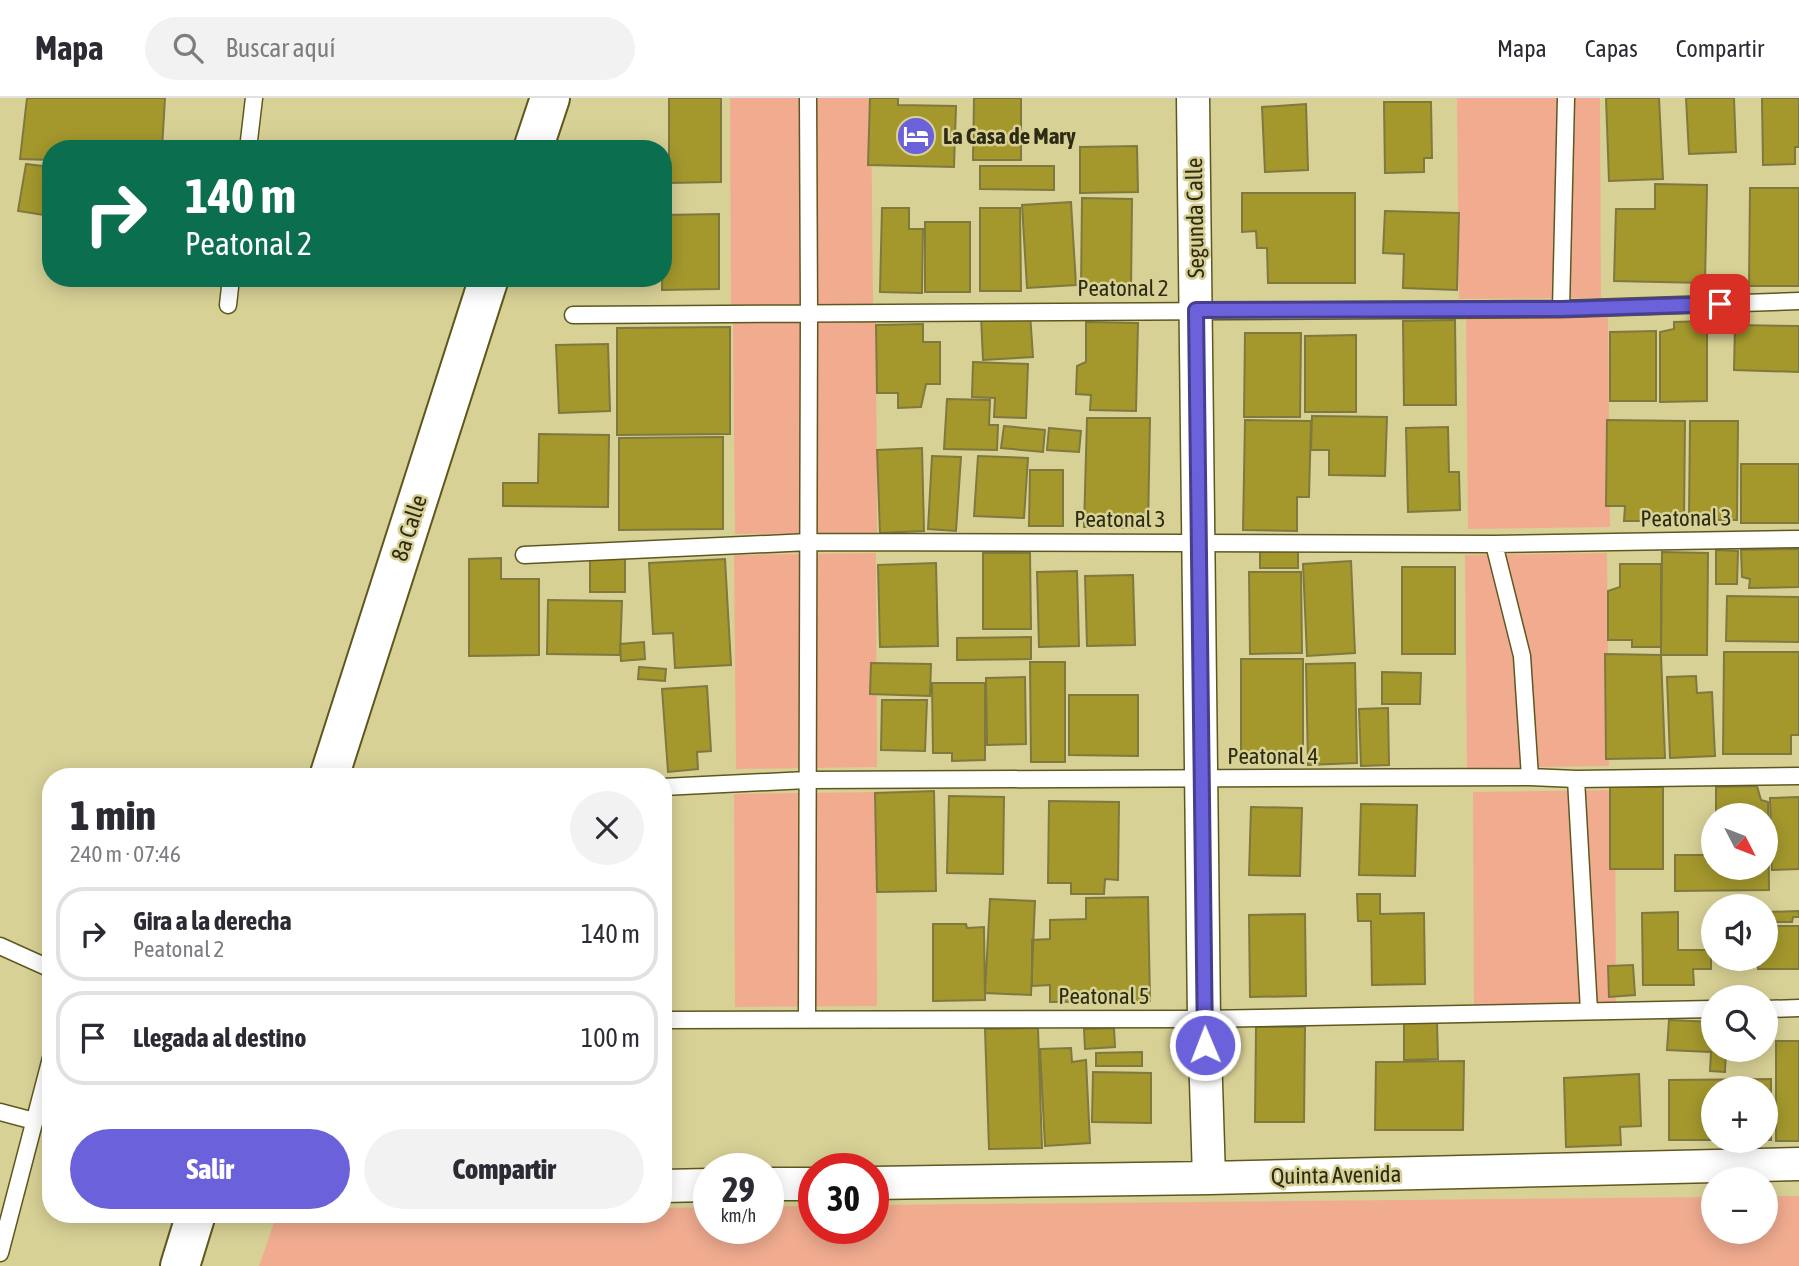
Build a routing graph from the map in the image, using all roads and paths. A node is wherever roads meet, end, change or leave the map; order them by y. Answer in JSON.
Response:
{"nodes":[{"id":1,"x":254,"y":98,"type":"edge"},
{"id":2,"x":550,"y":98,"type":"edge"},
{"id":3,"x":808,"y":98,"type":"edge"},
{"id":4,"x":1193,"y":98,"type":"edge"},
{"id":5,"x":1566,"y":98,"type":"edge"},
{"id":6,"x":249,"y":140,"type":"edge"},
{"id":7,"x":536,"y":140,"type":"edge"},
{"id":8,"x":230,"y":287,"type":"edge"},
{"id":9,"x":486,"y":287,"type":"edge"},
{"id":10,"x":1799,"y":301,"type":"edge"},
{"id":11,"x":228,"y":305,"type":"dead end"},
{"id":12,"x":1561,"y":309,"type":"junction"},
{"id":13,"x":1196,"y":310,"type":"junction"},
{"id":14,"x":809,"y":313,"type":"junction"},
{"id":15,"x":573,"y":315,"type":"dead end"},
{"id":16,"x":1799,"y":539,"type":"edge"},
{"id":17,"x":807,"y":542,"type":"junction"},
{"id":18,"x":1200,"y":542,"type":"junction"},
{"id":19,"x":1494,"y":544,"type":"junction"},
{"id":20,"x":524,"y":555,"type":"dead end"},
{"id":21,"x":332,"y":768,"type":"edge"},
{"id":22,"x":1799,"y":776,"type":"edge"},
{"id":23,"x":1530,"y":777,"type":"junction"},
{"id":24,"x":1203,"y":779,"type":"junction"},
{"id":25,"x":1576,"y":779,"type":"junction"},
{"id":26,"x":807,"y":780,"type":"junction"},
{"id":27,"x":672,"y":788,"type":"edge"},
{"id":28,"x":0,"y":946,"type":"edge"},
{"id":29,"x":42,"y":965,"type":"edge"},
{"id":30,"x":1799,"y":1008,"type":"edge"},
{"id":31,"x":1701,"y":1009,"type":"edge"},
{"id":32,"x":1778,"y":1009,"type":"edge"},
{"id":33,"x":1589,"y":1012,"type":"junction"},
{"id":34,"x":807,"y":1019,"type":"junction"},
{"id":35,"x":1204,"y":1019,"type":"junction"},
{"id":36,"x":672,"y":1020,"type":"edge"},
{"id":37,"x":42,"y":1091,"type":"edge"},
{"id":38,"x":0,"y":1112,"type":"edge"},
{"id":39,"x":34,"y":1121,"type":"junction"},
{"id":40,"x":1799,"y":1164,"type":"edge"},
{"id":41,"x":1209,"y":1178,"type":"junction"},
{"id":42,"x":889,"y":1183,"type":"edge"},
{"id":43,"x":693,"y":1185,"type":"edge"},
{"id":44,"x":672,"y":1186,"type":"edge"},
{"id":45,"x":193,"y":1223,"type":"edge"},
{"id":46,"x":0,"y":1253,"type":"edge"},
{"id":47,"x":180,"y":1266,"type":"edge"}],
"edges":[{"from":1,"to":6,"type":"lane"},
{"from":2,"to":7,"type":"street"},
{"from":3,"to":14,"type":"lane"},
{"from":4,"to":13,"type":"street","name":"Segunda Calle"},
{"from":5,"to":12,"type":"lane"},
{"from":8,"to":11,"type":"lane"},
{"from":9,"to":21,"type":"street","name":"8a Calle"},
{"from":10,"to":12,"type":"lane","name":"Peatonal 2"},
{"from":12,"to":13,"type":"lane","name":"Peatonal 2"},
{"from":13,"to":14,"type":"lane","name":"Peatonal 2"},
{"from":13,"to":18,"type":"street","name":"Segunda Calle"},
{"from":14,"to":15,"type":"lane","name":"Peatonal 2"},
{"from":14,"to":17,"type":"lane"},
{"from":16,"to":19,"type":"lane","name":"Peatonal 3"},
{"from":17,"to":18,"type":"lane","name":"Peatonal 3"},
{"from":17,"to":20,"type":"lane","name":"Peatonal 3"},
{"from":17,"to":26,"type":"lane"},
{"from":18,"to":19,"type":"lane","name":"Peatonal 3"},
{"from":18,"to":24,"type":"street","name":"Segunda Calle"},
{"from":19,"to":23,"type":"lane"},
{"from":22,"to":25,"type":"lane","name":"Peatonal 4"},
{"from":23,"to":24,"type":"lane","name":"Peatonal 4"},
{"from":23,"to":25,"type":"lane","name":"Peatonal 4"},
{"from":24,"to":26,"type":"lane","name":"Peatonal 4"},
{"from":24,"to":35,"type":"street","name":"Segunda Calle"},
{"from":25,"to":33,"type":"lane"},
{"from":26,"to":27,"type":"lane","name":"Peatonal 4"},
{"from":26,"to":34,"type":"lane"},
{"from":28,"to":29,"type":"lane"},
{"from":30,"to":32,"type":"lane"},
{"from":31,"to":33,"type":"lane","name":"Peatonal 5"},
{"from":33,"to":35,"type":"lane","name":"Peatonal 5"},
{"from":34,"to":35,"type":"lane","name":"Peatonal 5"},
{"from":34,"to":36,"type":"lane","name":"Peatonal 5"},
{"from":35,"to":41,"type":"street","name":"Segunda Calle"},
{"from":37,"to":39,"type":"lane"},
{"from":38,"to":39,"type":"lane"},
{"from":39,"to":46,"type":"lane"},
{"from":40,"to":41,"type":"street","name":"Quinta Avenida"},
{"from":41,"to":42,"type":"street","name":"Quinta Avenida"},
{"from":43,"to":44,"type":"street"},
{"from":45,"to":47,"type":"street"}]}
